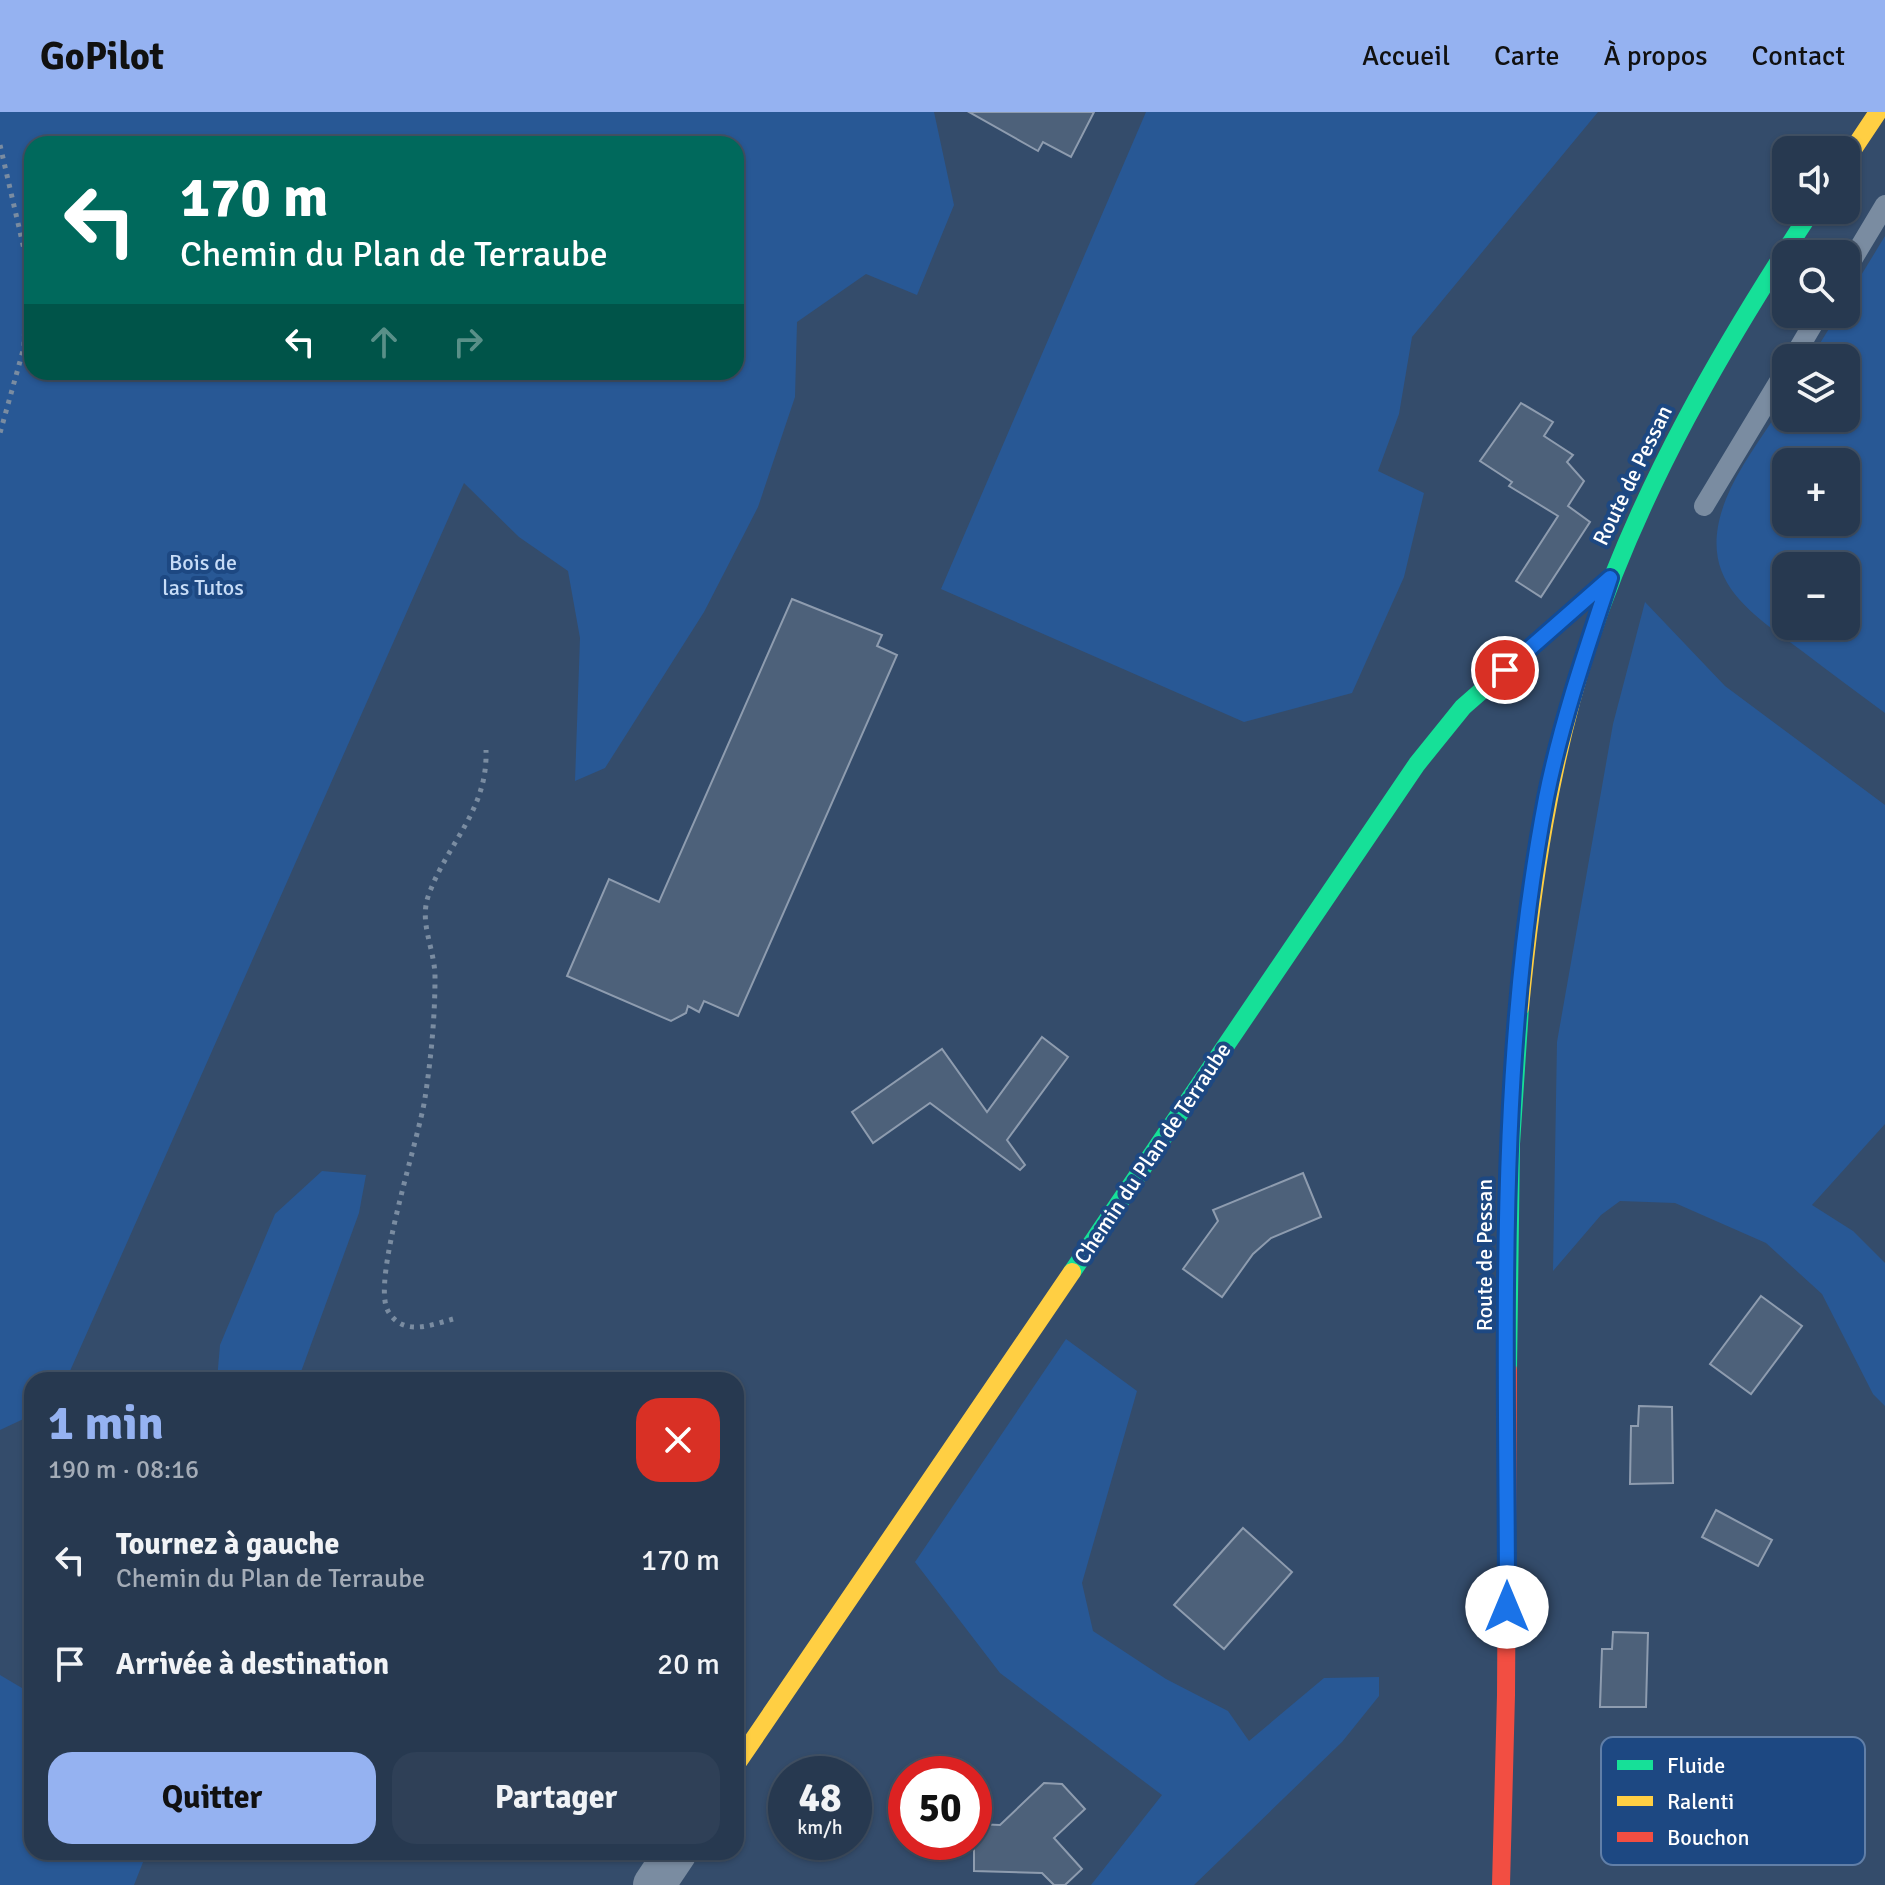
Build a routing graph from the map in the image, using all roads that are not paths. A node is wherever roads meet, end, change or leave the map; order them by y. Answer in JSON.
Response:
{"nodes":[{"id":1,"x":1878,"y":112,"type":"edge"},
{"id":2,"x":1860,"y":139,"type":"edge"},
{"id":3,"x":1885,"y":205,"type":"edge"},
{"id":4,"x":1803,"y":224,"type":"edge"},
{"id":5,"x":1860,"y":247,"type":"edge"},
{"id":6,"x":1772,"y":393,"type":"edge"},
{"id":7,"x":1704,"y":506,"type":"dead end"},
{"id":8,"x":1610,"y":578,"type":"junction"},
{"id":9,"x":744,"y":1753,"type":"edge"},
{"id":10,"x":671,"y":1860,"type":"edge"},
{"id":11,"x":654,"y":1885,"type":"edge"},
{"id":12,"x":1501,"y":1885,"type":"edge"}],
"edges":[{"from":1,"to":2,"type":"main road"},
{"from":3,"to":5,"type":"lane"},
{"from":4,"to":8,"type":"main road","name":"Route de Pessan"},
{"from":6,"to":7,"type":"lane"},
{"from":8,"to":9,"type":"main road","name":"Chemin du Plan de Terraube"},
{"from":8,"to":12,"type":"main road","name":"Route de Pessan"},
{"from":10,"to":11,"type":"street"}]}
